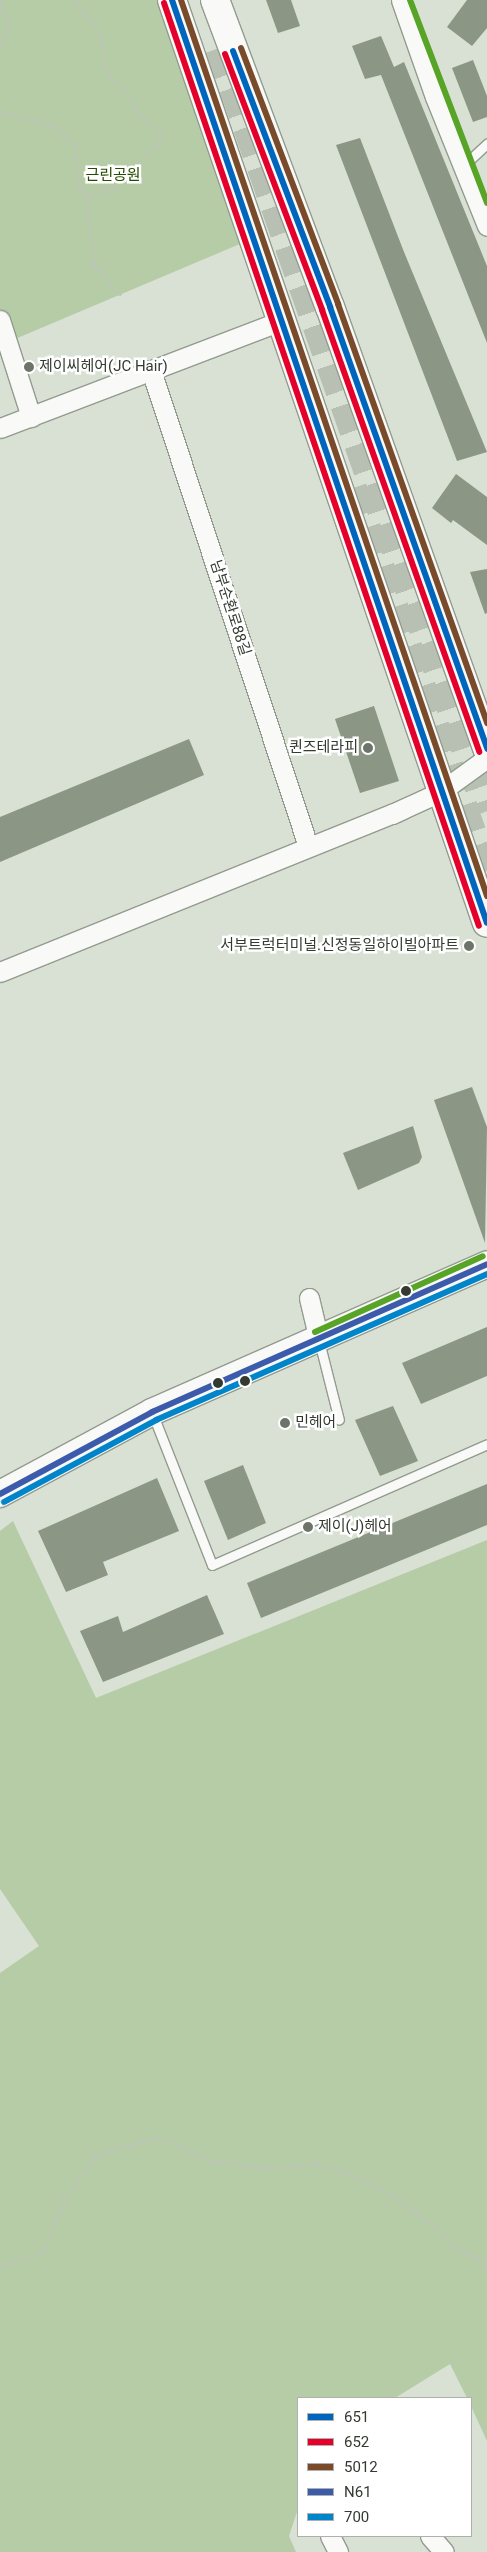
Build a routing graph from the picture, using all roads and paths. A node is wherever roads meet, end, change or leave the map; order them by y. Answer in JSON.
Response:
{"nodes":[{"id":1,"x":0,"y":0,"type":"edge"},
{"id":2,"x":76,"y":0,"type":"edge"},
{"id":3,"x":172,"y":0,"type":"edge"},
{"id":4,"x":214,"y":0,"type":"edge"},
{"id":5,"x":401,"y":0,"type":"edge"},
{"id":6,"x":0,"y":48,"type":"edge"},
{"id":7,"x":0,"y":111,"type":"edge"},
{"id":8,"x":487,"y":144,"type":"edge"},
{"id":9,"x":463,"y":166,"type":"junction"},
{"id":10,"x":87,"y":196,"type":"junction"},
{"id":11,"x":487,"y":226,"type":"edge"},
{"id":12,"x":121,"y":295,"type":"dead end"},
{"id":13,"x":0,"y":320,"type":"edge"},
{"id":14,"x":283,"y":320,"type":"junction"},
{"id":15,"x":152,"y":370,"type":"junction"},
{"id":16,"x":31,"y":417,"type":"junction"},
{"id":17,"x":0,"y":428,"type":"edge"},
{"id":18,"x":487,"y":748,"type":"edge"},
{"id":19,"x":487,"y":758,"type":"edge"},
{"id":20,"x":440,"y":792,"type":"junction"},
{"id":21,"x":308,"y":846,"type":"junction"},
{"id":22,"x":487,"y":923,"type":"edge"},
{"id":23,"x":0,"y":972,"type":"edge"},
{"id":24,"x":487,"y":1264,"type":"edge"},
{"id":25,"x":309,"y":1298,"type":"dead end"},
{"id":26,"x":319,"y":1340,"type":"junction"},
{"id":27,"x":152,"y":1412,"type":"junction"},
{"id":28,"x":339,"y":1420,"type":"dead end"},
{"id":29,"x":487,"y":1444,"type":"edge"},
{"id":30,"x":0,"y":1494,"type":"edge"},
{"id":31,"x":487,"y":2262,"type":"edge"},
{"id":32,"x":0,"y":2266,"type":"edge"},
{"id":33,"x":330,"y":2537,"type":"edge"},
{"id":34,"x":431,"y":2537,"type":"edge"},
{"id":35,"x":338,"y":2552,"type":"edge"},
{"id":36,"x":444,"y":2552,"type":"edge"}],
"edges":[{"from":1,"to":6,"type":"path"},
{"from":2,"to":10,"type":"path"},
{"from":3,"to":14,"type":"main road"},
{"from":4,"to":18,"type":"main road"},
{"from":5,"to":9,"type":"street"},
{"from":7,"to":10,"type":"path"},
{"from":8,"to":9,"type":"lane"},
{"from":9,"to":11,"type":"street"},
{"from":10,"to":12,"type":"path"},
{"from":13,"to":16,"type":"street"},
{"from":14,"to":15,"type":"street"},
{"from":14,"to":20,"type":"main road"},
{"from":15,"to":16,"type":"street"},
{"from":15,"to":21,"type":"street","name":"남부순환로88길"},
{"from":16,"to":17,"type":"street"},
{"from":19,"to":20,"type":"street"},
{"from":20,"to":21,"type":"street"},
{"from":20,"to":22,"type":"main road"},
{"from":21,"to":23,"type":"street"},
{"from":24,"to":26,"type":"main road"},
{"from":25,"to":26,"type":"street"},
{"from":26,"to":27,"type":"main road"},
{"from":26,"to":28,"type":"lane"},
{"from":27,"to":29,"type":"lane"},
{"from":27,"to":30,"type":"main road"},
{"from":31,"to":32,"type":"path"},
{"from":33,"to":35,"type":"street"},
{"from":34,"to":36,"type":"street"}]}
